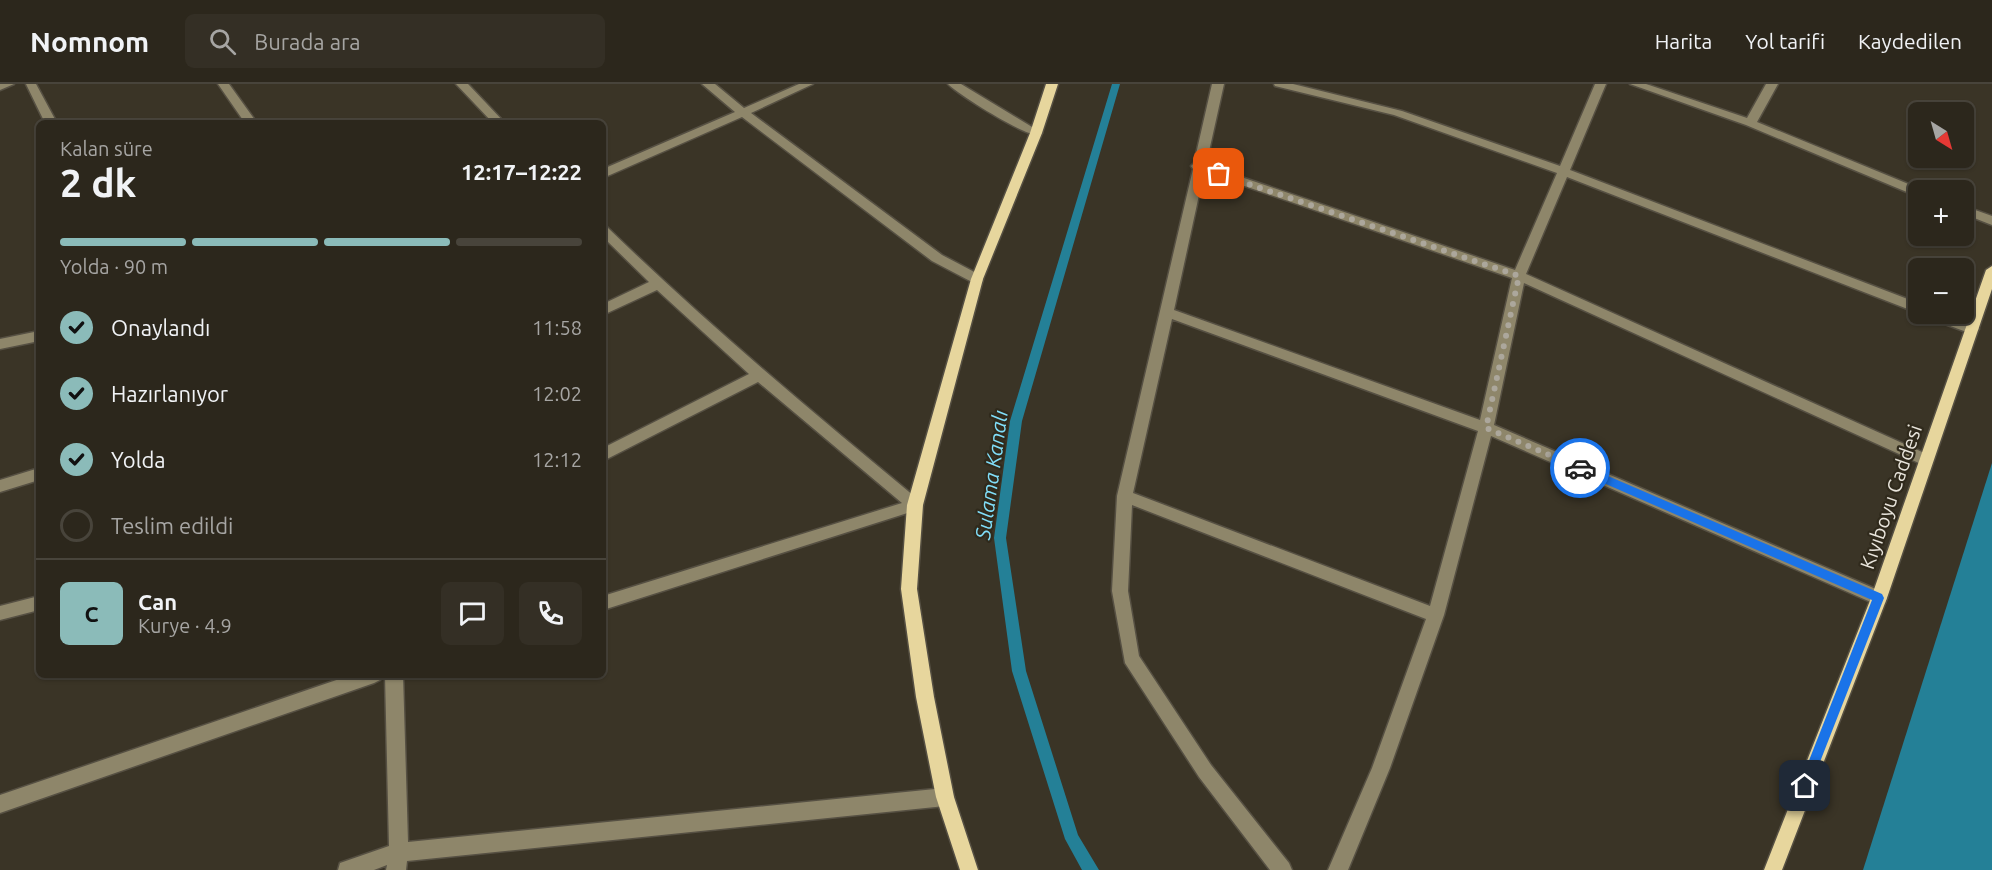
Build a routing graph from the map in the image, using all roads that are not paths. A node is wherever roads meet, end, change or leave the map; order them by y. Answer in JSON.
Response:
{"nodes":[{"id":1,"x":8,"y":84,"type":"edge"},
{"id":2,"x":32,"y":84,"type":"edge"},
{"id":3,"x":223,"y":84,"type":"edge"},
{"id":4,"x":462,"y":84,"type":"edge"},
{"id":5,"x":708,"y":84,"type":"edge"},
{"id":6,"x":808,"y":84,"type":"edge"},
{"id":7,"x":954,"y":84,"type":"edge"},
{"id":8,"x":1052,"y":84,"type":"edge"},
{"id":9,"x":1218,"y":84,"type":"edge"},
{"id":10,"x":1278,"y":84,"type":"edge"},
{"id":11,"x":1601,"y":84,"type":"edge"},
{"id":12,"x":1635,"y":84,"type":"edge"},
{"id":13,"x":1772,"y":84,"type":"edge"},
{"id":14,"x":0,"y":87,"type":"edge"},
{"id":15,"x":743,"y":113,"type":"junction"},
{"id":16,"x":50,"y":120,"type":"edge"},
{"id":17,"x":249,"y":120,"type":"edge"},
{"id":18,"x":496,"y":120,"type":"edge"},
{"id":19,"x":1749,"y":123,"type":"junction"},
{"id":20,"x":1036,"y":133,"type":"junction"},
{"id":21,"x":1197,"y":166,"type":"junction"},
{"id":22,"x":1563,"y":171,"type":"junction"},
{"id":23,"x":606,"y":173,"type":"edge"},
{"id":24,"x":1908,"y":188,"type":"edge"},
{"id":25,"x":1974,"y":214,"type":"edge"},
{"id":26,"x":1992,"y":221,"type":"edge"},
{"id":27,"x":606,"y":233,"type":"edge"},
{"id":28,"x":1992,"y":270,"type":"edge"},
{"id":29,"x":1519,"y":276,"type":"junction"},
{"id":30,"x":977,"y":279,"type":"junction"},
{"id":31,"x":657,"y":284,"type":"junction"},
{"id":32,"x":1908,"y":305,"type":"edge"},
{"id":33,"x":606,"y":309,"type":"edge"},
{"id":34,"x":1168,"y":313,"type":"junction"},
{"id":35,"x":1958,"y":324,"type":"edge"},
{"id":36,"x":1972,"y":329,"type":"junction"},
{"id":37,"x":36,"y":337,"type":"edge"},
{"id":38,"x":0,"y":344,"type":"edge"},
{"id":39,"x":758,"y":376,"type":"junction"},
{"id":40,"x":1486,"y":428,"type":"junction"},
{"id":41,"x":606,"y":453,"type":"edge"},
{"id":42,"x":1926,"y":460,"type":"junction"},
{"id":43,"x":36,"y":475,"type":"edge"},
{"id":44,"x":0,"y":486,"type":"edge"},
{"id":45,"x":1125,"y":496,"type":"junction"},
{"id":46,"x":915,"y":505,"type":"junction"},
{"id":47,"x":1879,"y":598,"type":"junction"},
{"id":48,"x":606,"y":602,"type":"edge"},
{"id":49,"x":36,"y":604,"type":"edge"},
{"id":50,"x":0,"y":613,"type":"edge"},
{"id":51,"x":1436,"y":615,"type":"junction"},
{"id":52,"x":365,"y":678,"type":"edge"},
{"id":53,"x":394,"y":678,"type":"edge"},
{"id":54,"x":945,"y":797,"type":"junction"},
{"id":55,"x":0,"y":804,"type":"edge"},
{"id":56,"x":398,"y":861,"type":"edge"},
{"id":57,"x":347,"y":870,"type":"edge"},
{"id":58,"x":969,"y":870,"type":"edge"},
{"id":59,"x":1282,"y":870,"type":"edge"},
{"id":60,"x":1338,"y":870,"type":"edge"},
{"id":61,"x":1773,"y":870,"type":"edge"}],
"edges":[{"from":1,"to":14,"type":"street"},
{"from":2,"to":16,"type":"street"},
{"from":3,"to":17,"type":"street"},
{"from":4,"to":18,"type":"street"},
{"from":5,"to":15,"type":"street"},
{"from":6,"to":15,"type":"street"},
{"from":7,"to":20,"type":"street"},
{"from":8,"to":20,"type":"main road"},
{"from":9,"to":21,"type":"street"},
{"from":10,"to":22,"type":"street"},
{"from":11,"to":22,"type":"street"},
{"from":12,"to":19,"type":"street"},
{"from":13,"to":19,"type":"street"},
{"from":15,"to":23,"type":"street"},
{"from":15,"to":30,"type":"street"},
{"from":19,"to":24,"type":"street"},
{"from":20,"to":30,"type":"main road"},
{"from":21,"to":29,"type":"street"},
{"from":21,"to":34,"type":"street"},
{"from":22,"to":29,"type":"street"},
{"from":22,"to":32,"type":"street"},
{"from":25,"to":26,"type":"street"},
{"from":27,"to":31,"type":"street"},
{"from":28,"to":36,"type":"main road","name":"Kıyıboyu Caddesi"},
{"from":29,"to":40,"type":"street"},
{"from":29,"to":42,"type":"street"},
{"from":30,"to":46,"type":"main road"},
{"from":31,"to":33,"type":"street"},
{"from":31,"to":39,"type":"street"},
{"from":34,"to":40,"type":"street"},
{"from":34,"to":45,"type":"street"},
{"from":35,"to":36,"type":"street"},
{"from":36,"to":42,"type":"main road","name":"Kıyıboyu Caddesi"},
{"from":37,"to":38,"type":"street"},
{"from":39,"to":41,"type":"street"},
{"from":39,"to":46,"type":"street"},
{"from":40,"to":47,"type":"street"},
{"from":40,"to":51,"type":"street"},
{"from":42,"to":47,"type":"main road","name":"Kıyıboyu Caddesi"},
{"from":43,"to":44,"type":"street"},
{"from":45,"to":51,"type":"street"},
{"from":45,"to":59,"type":"street"},
{"from":46,"to":48,"type":"street"},
{"from":46,"to":54,"type":"main road"},
{"from":47,"to":61,"type":"main road","name":"Kıyıboyu Caddesi"},
{"from":49,"to":50,"type":"street"},
{"from":51,"to":60,"type":"street"},
{"from":52,"to":55,"type":"street"},
{"from":53,"to":56,"type":"street"},
{"from":54,"to":56,"type":"street"},
{"from":54,"to":58,"type":"main road"},
{"from":56,"to":57,"type":"street"}]}
